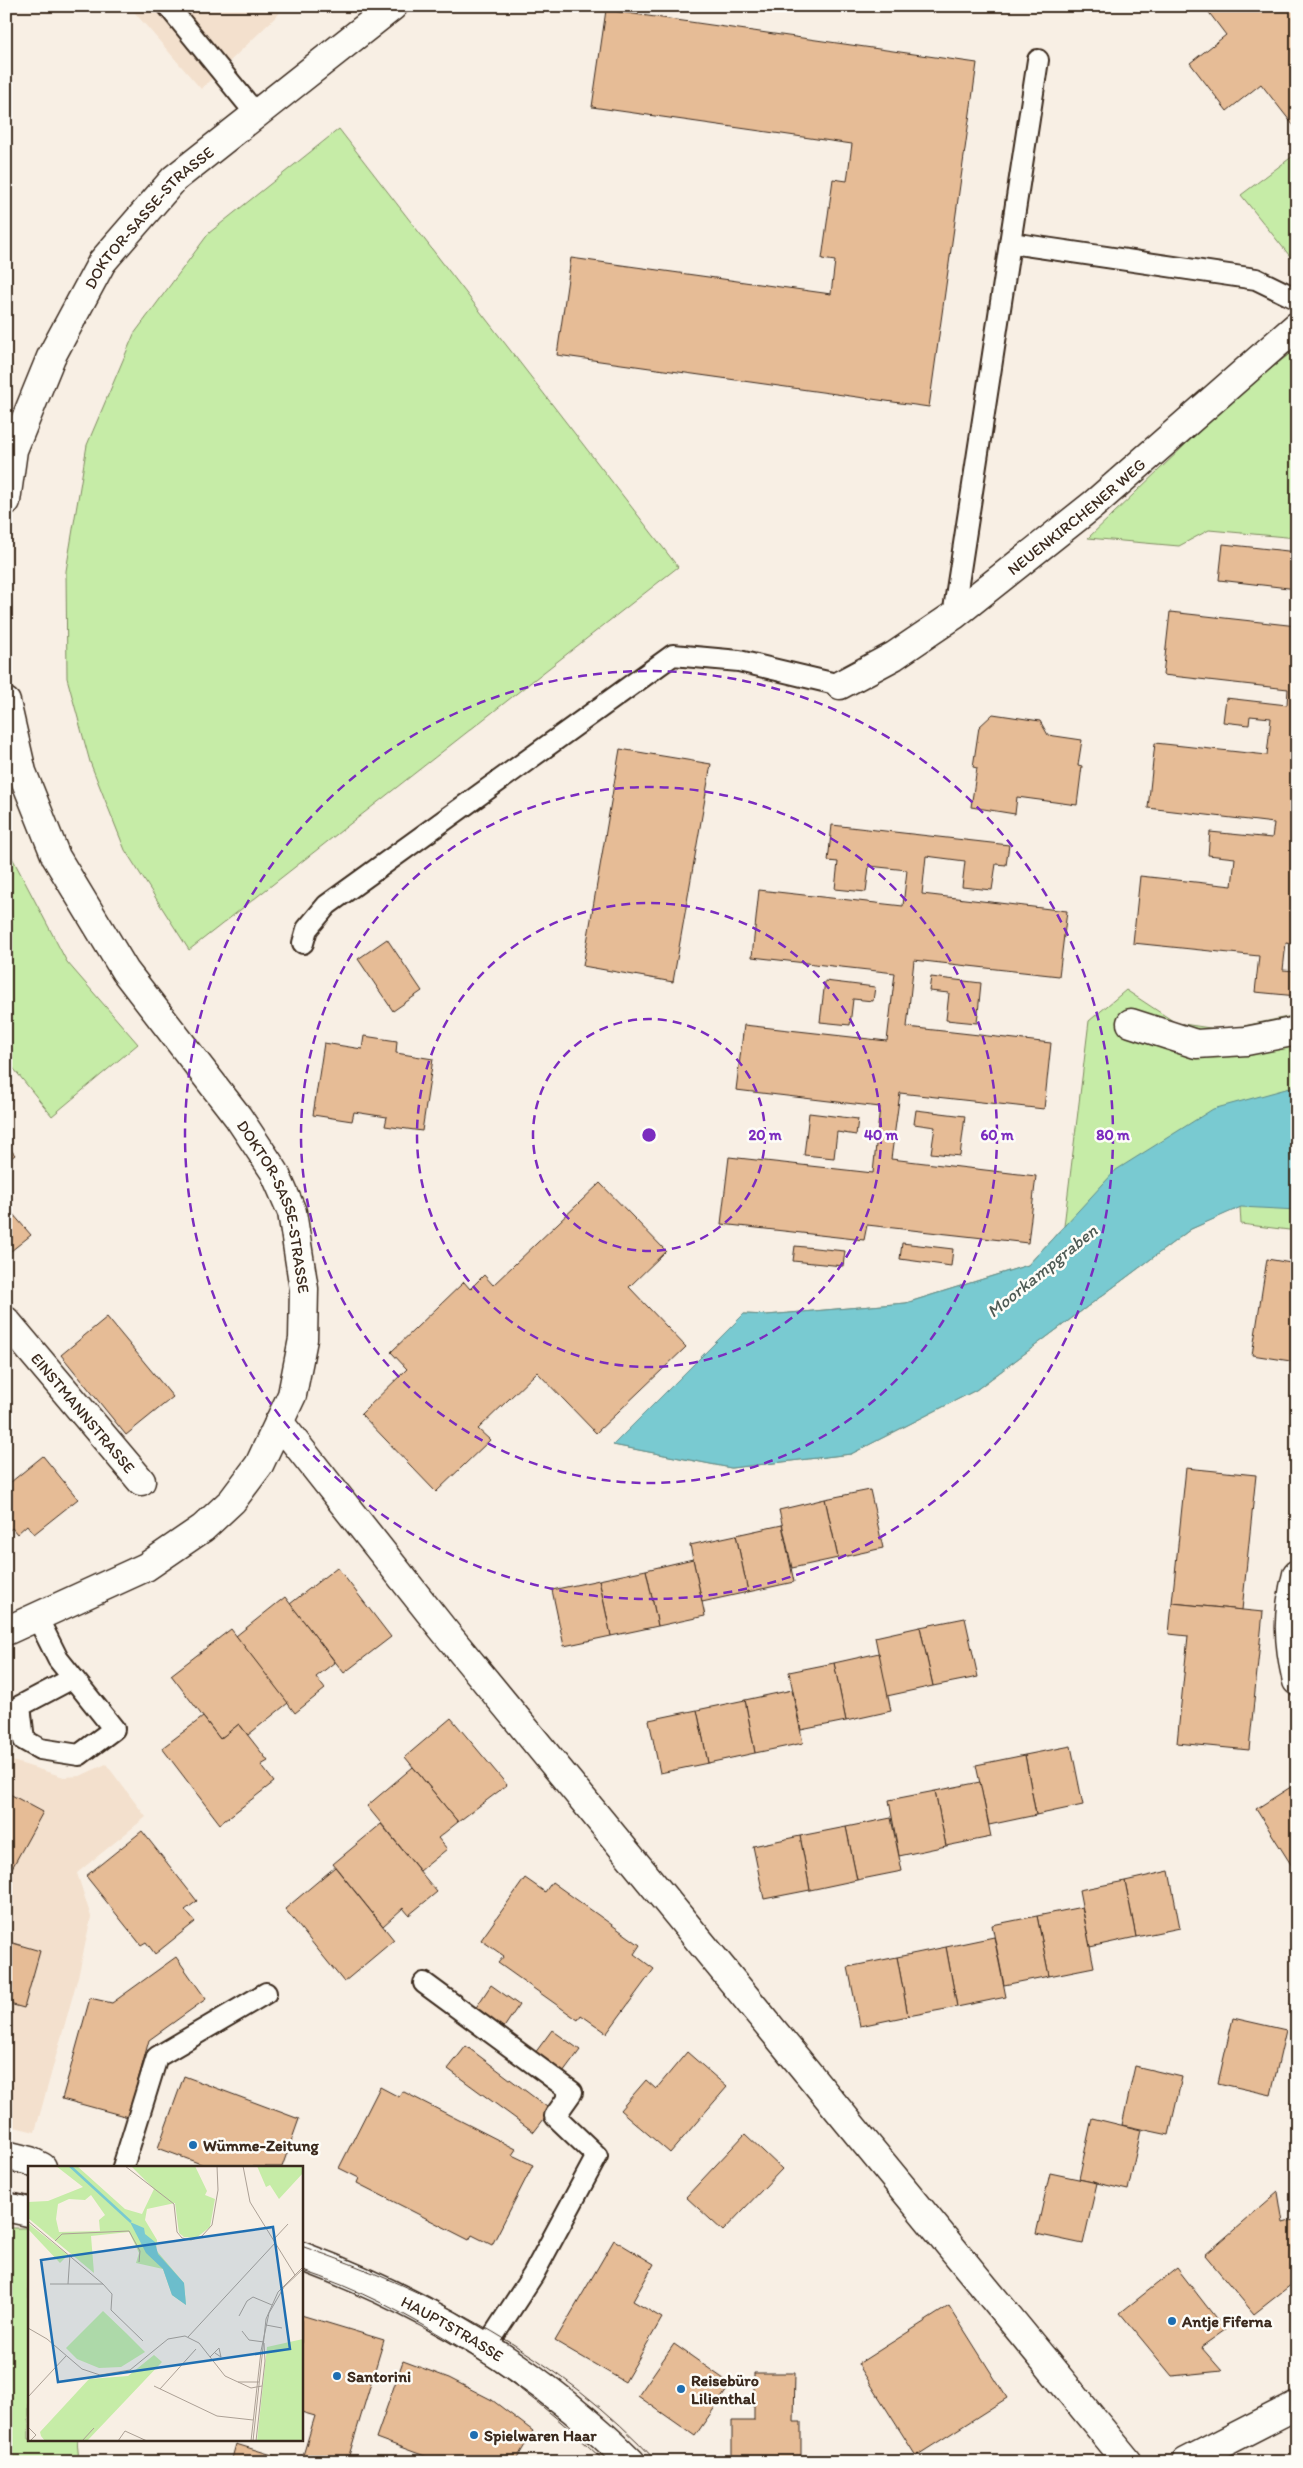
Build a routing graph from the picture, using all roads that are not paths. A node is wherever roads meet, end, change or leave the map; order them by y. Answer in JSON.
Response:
{"nodes":[{"id":1,"x":168,"y":6,"type":"edge"},
{"id":2,"x":393,"y":6,"type":"edge"},
{"id":3,"x":1038,"y":60,"type":"dead end"},
{"id":4,"x":256,"y":114,"type":"junction"},
{"id":5,"x":1011,"y":243,"type":"junction"},
{"id":6,"x":1297,"y":299,"type":"edge"},
{"id":7,"x":1297,"y":326,"type":"edge"},
{"id":8,"x":6,"y":501,"type":"edge"},
{"id":9,"x":953,"y":616,"type":"junction"},
{"id":10,"x":840,"y":685,"type":"joint"},
{"id":11,"x":6,"y":702,"type":"edge"},
{"id":12,"x":303,"y":943,"type":"dead end"},
{"id":13,"x":1131,"y":1022,"type":"dead end"},
{"id":14,"x":1297,"y":1031,"type":"edge"},
{"id":15,"x":6,"y":1321,"type":"edge"},
{"id":16,"x":279,"y":1422,"type":"junction"},
{"id":17,"x":141,"y":1481,"type":"dead end"},
{"id":18,"x":1297,"y":1574,"type":"edge"},
{"id":19,"x":37,"y":1617,"type":"junction"},
{"id":20,"x":6,"y":1631,"type":"edge"},
{"id":21,"x":73,"y":1678,"type":"junction"},
{"id":22,"x":1297,"y":1681,"type":"edge"},
{"id":23,"x":424,"y":1983,"type":"dead end"},
{"id":24,"x":266,"y":1993,"type":"dead end"},
{"id":25,"x":6,"y":2155,"type":"edge"},
{"id":26,"x":40,"y":2166,"type":"edge"},
{"id":27,"x":123,"y":2166,"type":"edge"},
{"id":28,"x":6,"y":2207,"type":"edge"},
{"id":29,"x":28,"y":2212,"type":"edge"},
{"id":30,"x":302,"y":2256,"type":"edge"},
{"id":31,"x":486,"y":2346,"type":"junction"},
{"id":32,"x":1297,"y":2405,"type":"edge"},
{"id":33,"x":631,"y":2462,"type":"edge"},
{"id":34,"x":1128,"y":2462,"type":"edge"},
{"id":35,"x":1186,"y":2462,"type":"edge"}],
"edges":[{"from":1,"to":4,"type":"lane"},
{"from":2,"to":4,"type":"street","name":"DOKTOR-SASSE-STRASSE"},
{"from":3,"to":5,"type":"lane"},
{"from":4,"to":8,"type":"street","name":"DOKTOR-SASSE-STRASSE"},
{"from":5,"to":6,"type":"lane"},
{"from":5,"to":9,"type":"lane"},
{"from":7,"to":9,"type":"street","name":"NEUENKIRCHENER WEG"},
{"from":9,"to":10,"type":"street","name":"NEUENKIRCHENER WEG"},
{"from":10,"to":12,"type":"lane"},
{"from":11,"to":16,"type":"street","name":"DOKTOR-SASSE-STRASSE"},
{"from":13,"to":14,"type":"street"},
{"from":15,"to":17,"type":"street","name":"EINSTMANNSTRASSE"},
{"from":16,"to":19,"type":"street","name":"DOKTOR-SASSE-STRASSE"},
{"from":16,"to":34,"type":"street"},
{"from":18,"to":22,"type":"street"},
{"from":19,"to":20,"type":"street","name":"DOKTOR-SASSE-STRASSE"},
{"from":19,"to":21,"type":"lane"},
{"from":21,"to":21,"type":"lane"},
{"from":23,"to":31,"type":"lane"},
{"from":24,"to":27,"type":"lane"},
{"from":25,"to":26,"type":"street"},
{"from":28,"to":29,"type":"street"},
{"from":30,"to":31,"type":"street","name":"HAUPTSTRASSE"},
{"from":31,"to":33,"type":"street","name":"HAUPTSTRASSE"},
{"from":32,"to":35,"type":"street"}]}
